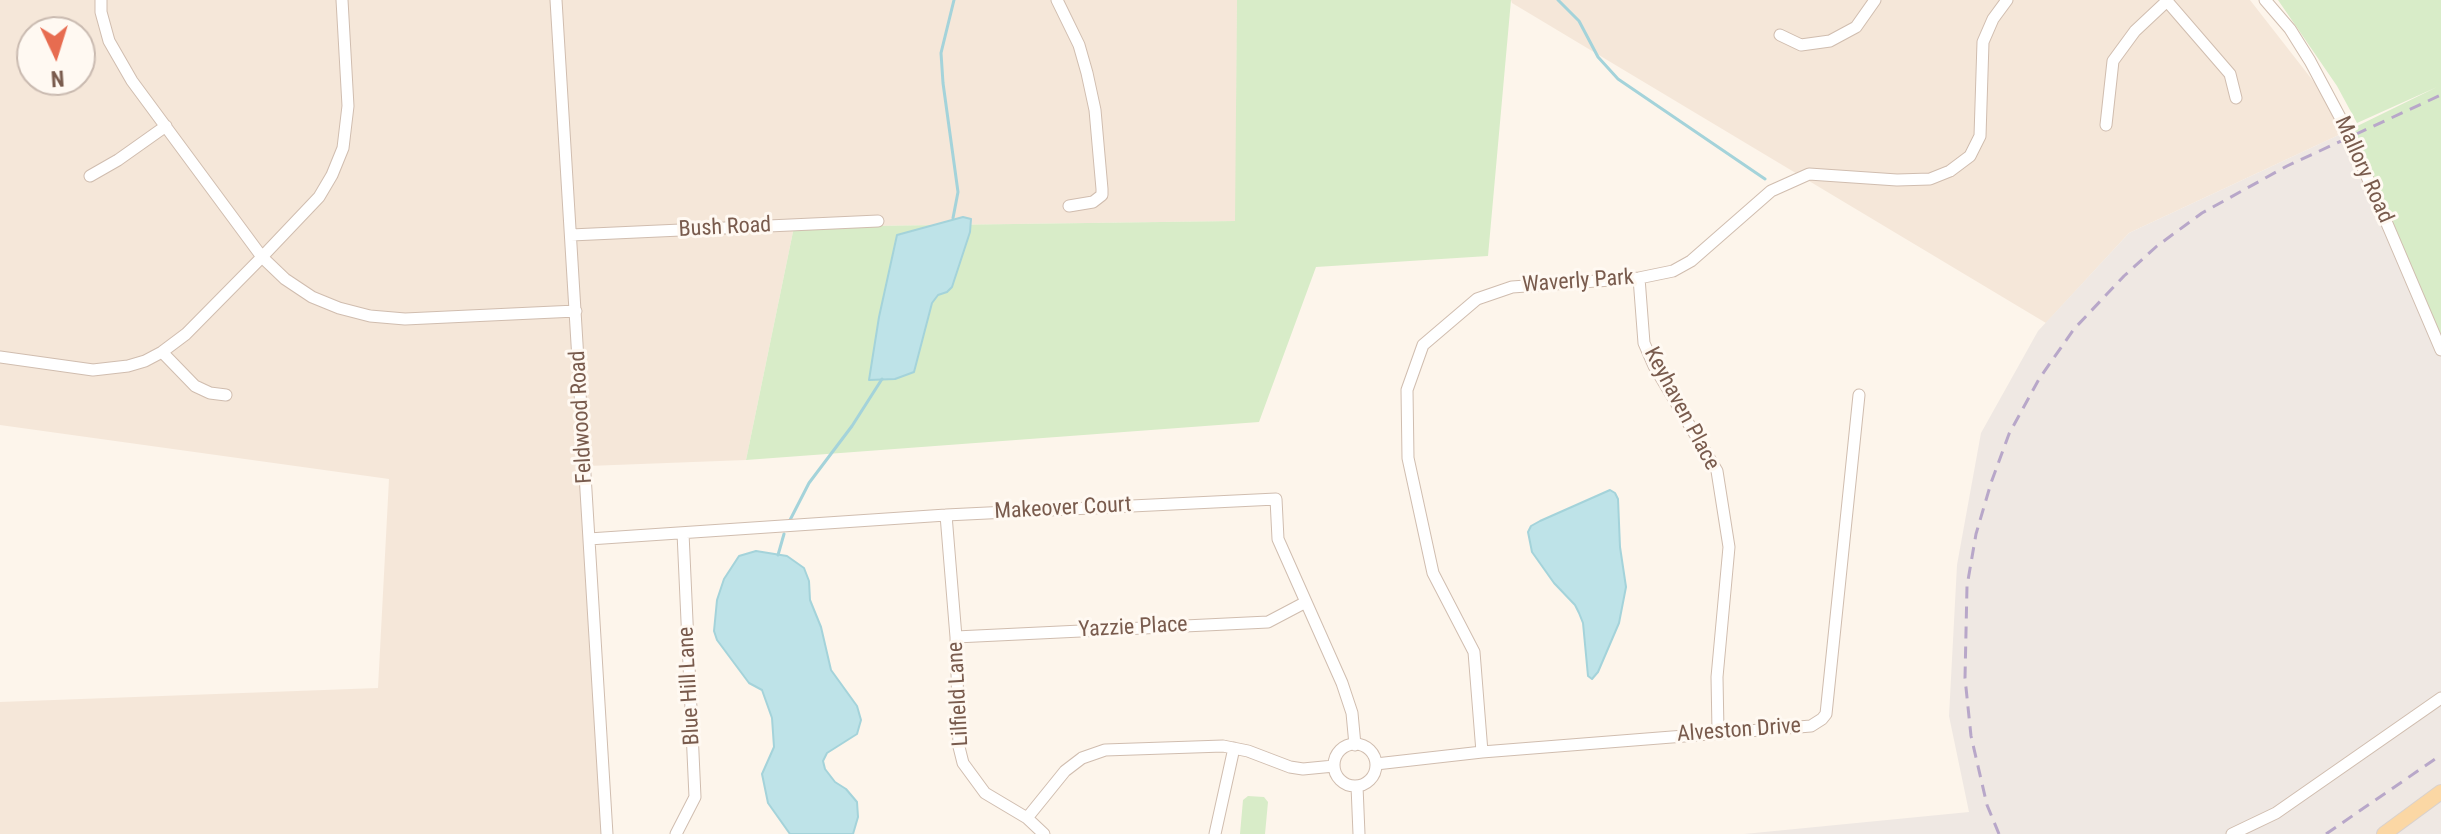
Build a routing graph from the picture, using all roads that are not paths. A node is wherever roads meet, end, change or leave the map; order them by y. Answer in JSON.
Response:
{"nodes":[{"id":1,"x":101,"y":0,"type":"edge"},
{"id":2,"x":342,"y":0,"type":"edge"},
{"id":3,"x":556,"y":0,"type":"edge"},
{"id":4,"x":1057,"y":0,"type":"edge"},
{"id":5,"x":1875,"y":0,"type":"edge"},
{"id":6,"x":2007,"y":0,"type":"edge"},
{"id":7,"x":2166,"y":0,"type":"edge"},
{"id":8,"x":2265,"y":0,"type":"edge"},
{"id":9,"x":1780,"y":35,"type":"dead end"},
{"id":10,"x":2236,"y":98,"type":"dead end"},
{"id":11,"x":2106,"y":125,"type":"dead end"},
{"id":12,"x":166,"y":126,"type":"junction"},
{"id":13,"x":90,"y":176,"type":"dead end"},
{"id":14,"x":1069,"y":206,"type":"dead end"},
{"id":15,"x":878,"y":221,"type":"dead end"},
{"id":16,"x":571,"y":235,"type":"junction"},
{"id":17,"x":262,"y":257,"type":"junction"},
{"id":18,"x":1639,"y":278,"type":"junction"},
{"id":19,"x":576,"y":311,"type":"junction"},
{"id":20,"x":2441,"y":350,"type":"edge"},
{"id":21,"x":162,"y":352,"type":"junction"},
{"id":22,"x":0,"y":357,"type":"edge"},
{"id":23,"x":226,"y":395,"type":"dead end"},
{"id":24,"x":1859,"y":395,"type":"dead end"},
{"id":25,"x":946,"y":515,"type":"junction"},
{"id":26,"x":683,"y":533,"type":"junction"},
{"id":27,"x":589,"y":539,"type":"junction"},
{"id":28,"x":1306,"y":602,"type":"junction"},
{"id":29,"x":956,"y":637,"type":"junction"},
{"id":30,"x":2441,"y":698,"type":"edge"},
{"id":31,"x":1718,"y":731,"type":"junction"},
{"id":32,"x":1355,"y":745,"type":"junction"},
{"id":33,"x":1234,"y":748,"type":"junction"},
{"id":34,"x":1482,"y":752,"type":"junction"},
{"id":35,"x":1376,"y":764,"type":"junction"},
{"id":36,"x":1334,"y":766,"type":"junction"},
{"id":37,"x":1357,"y":786,"type":"junction"},
{"id":38,"x":2441,"y":792,"type":"edge"},
{"id":39,"x":1027,"y":818,"type":"junction"},
{"id":40,"x":607,"y":834,"type":"edge"},
{"id":41,"x":676,"y":834,"type":"edge"},
{"id":42,"x":1044,"y":834,"type":"edge"},
{"id":43,"x":1215,"y":834,"type":"edge"},
{"id":44,"x":1359,"y":834,"type":"edge"},
{"id":45,"x":2232,"y":834,"type":"edge"},
{"id":46,"x":2384,"y":834,"type":"edge"}],
"edges":[{"from":1,"to":12,"type":"street"},
{"from":2,"to":17,"type":"street"},
{"from":3,"to":16,"type":"street","name":"Feldwood Road"},
{"from":4,"to":14,"type":"street"},
{"from":5,"to":9,"type":"street"},
{"from":6,"to":18,"type":"street","name":"Waverly Park"},
{"from":7,"to":10,"type":"street"},
{"from":7,"to":11,"type":"street"},
{"from":8,"to":20,"type":"street","name":"Mallory Road","bridge":true},
{"from":12,"to":13,"type":"street"},
{"from":12,"to":17,"type":"street"},
{"from":15,"to":16,"type":"street","name":"Bush Road"},
{"from":16,"to":19,"type":"street","name":"Feldwood Road"},
{"from":17,"to":19,"type":"street"},
{"from":17,"to":21,"type":"street"},
{"from":18,"to":31,"type":"street","name":"Keyhaven Place"},
{"from":18,"to":34,"type":"street","name":"Waverly Park"},
{"from":19,"to":27,"type":"street","name":"Feldwood Road"},
{"from":21,"to":22,"type":"street"},
{"from":21,"to":23,"type":"street"},
{"from":24,"to":31,"type":"street","name":"Alveston Drive"},
{"from":25,"to":26,"type":"street","name":"Makeover Court"},
{"from":25,"to":28,"type":"street","name":"Makeover Court"},
{"from":25,"to":29,"type":"street","name":"Lilfield Lane"},
{"from":26,"to":27,"type":"street","name":"Makeover Court"},
{"from":26,"to":41,"type":"street","name":"Blue Hill Lane"},
{"from":27,"to":40,"type":"street","name":"Feldwood Road"},
{"from":28,"to":29,"type":"street","name":"Yazzie Place"},
{"from":28,"to":32,"type":"street","name":"Makeover Court"},
{"from":29,"to":39,"type":"street","name":"Lilfield Lane"},
{"from":30,"to":45,"type":"street"},
{"from":31,"to":34,"type":"street","name":"Alveston Drive"},
{"from":32,"to":35,"type":"street"},
{"from":32,"to":36,"type":"street"},
{"from":33,"to":36,"type":"street"},
{"from":33,"to":39,"type":"street"},
{"from":33,"to":43,"type":"street"},
{"from":34,"to":35,"type":"street","name":"Alveston Drive"},
{"from":35,"to":37,"type":"street"},
{"from":36,"to":37,"type":"street"},
{"from":37,"to":44,"type":"street"},
{"from":38,"to":46,"type":"main road"},
{"from":39,"to":42,"type":"street","name":"Lilfield Lane"}]}
